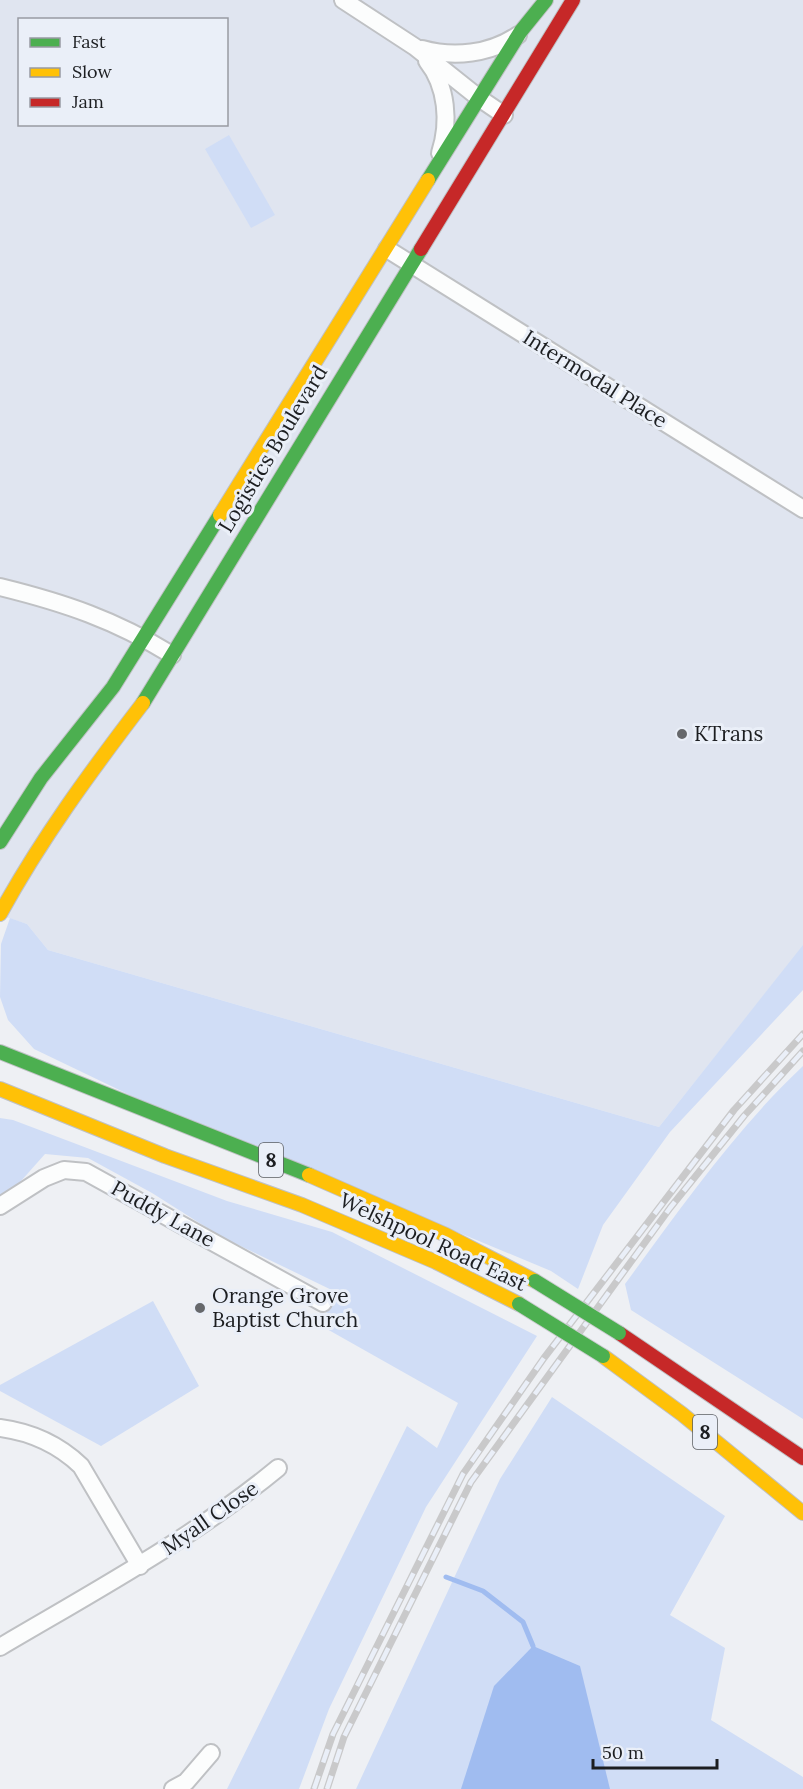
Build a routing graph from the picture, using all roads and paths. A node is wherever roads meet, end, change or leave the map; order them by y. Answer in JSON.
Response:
{"nodes":[{"id":1,"x":343,"y":0,"type":"edge"},
{"id":2,"x":546,"y":0,"type":"edge"},
{"id":3,"x":573,"y":0,"type":"edge"},
{"id":4,"x":519,"y":34,"type":"junction"},
{"id":5,"x":416,"y":47,"type":"junction"},
{"id":6,"x":479,"y":98,"type":"junction"},
{"id":7,"x":504,"y":115,"type":"junction"},
{"id":8,"x":430,"y":179,"type":"junction"},
{"id":9,"x":387,"y":249,"type":"junction"},
{"id":10,"x":411,"y":263,"type":"junction"},
{"id":11,"x":803,"y":509,"type":"edge"},
{"id":12,"x":0,"y":587,"type":"edge"},
{"id":13,"x":143,"y":637,"type":"junction"},
{"id":14,"x":172,"y":655,"type":"junction"},
{"id":15,"x":0,"y":842,"type":"edge"},
{"id":16,"x":0,"y":914,"type":"edge"},
{"id":17,"x":0,"y":1038,"type":"edge"},
{"id":18,"x":0,"y":1052,"type":"edge"},
{"id":19,"x":20,"y":1060,"type":"junction"},
{"id":20,"x":0,"y":1089,"type":"edge"},
{"id":21,"x":0,"y":1100,"type":"edge"},
{"id":22,"x":33,"y":1103,"type":"junction"},
{"id":23,"x":0,"y":1206,"type":"edge"},
{"id":24,"x":323,"y":1303,"type":"dead end"},
{"id":25,"x":0,"y":1428,"type":"edge"},
{"id":26,"x":803,"y":1458,"type":"edge"},
{"id":27,"x":278,"y":1468,"type":"dead end"},
{"id":28,"x":803,"y":1513,"type":"edge"},
{"id":29,"x":140,"y":1566,"type":"junction"},
{"id":30,"x":0,"y":1647,"type":"edge"},
{"id":31,"x":211,"y":1753,"type":"dead end"},
{"id":32,"x":173,"y":1789,"type":"edge"}],
"edges":[{"from":1,"to":5,"type":"street"},
{"from":2,"to":4,"type":"main road","name":"Logistics Boulevard"},
{"from":3,"to":7,"type":"main road","name":"Logistics Boulevard"},
{"from":4,"to":5,"type":"street"},
{"from":4,"to":6,"type":"main road","name":"Logistics Boulevard"},
{"from":5,"to":6,"type":"street"},
{"from":5,"to":8,"type":"street"},
{"from":6,"to":7,"type":"street"},
{"from":6,"to":8,"type":"main road","name":"Logistics Boulevard"},
{"from":7,"to":10,"type":"main road","name":"Logistics Boulevard"},
{"from":8,"to":9,"type":"main road","name":"Logistics Boulevard"},
{"from":9,"to":10,"type":"street","name":"Intermodal Place"},
{"from":9,"to":13,"type":"main road","name":"Logistics Boulevard"},
{"from":10,"to":11,"type":"street","name":"Intermodal Place"},
{"from":10,"to":14,"type":"main road","name":"Logistics Boulevard"},
{"from":12,"to":13,"type":"street"},
{"from":13,"to":14,"type":"street"},
{"from":13,"to":15,"type":"main road","name":"Logistics Boulevard"},
{"from":14,"to":16,"type":"main road","name":"Logistics Boulevard"},
{"from":17,"to":19,"type":"main road"},
{"from":18,"to":19,"type":"main road","name":"Welshpool Road East","number":"8"},
{"from":19,"to":26,"type":"main road","name":"Welshpool Road East","number":"8","bridge":true},
{"from":20,"to":22,"type":"main road","name":"Welshpool Road East","number":"8"},
{"from":21,"to":22,"type":"main road"},
{"from":22,"to":28,"type":"main road","name":"Welshpool Road East","number":"8","bridge":true},
{"from":23,"to":24,"type":"street","name":"Puddy Lane"},
{"from":25,"to":29,"type":"street"},
{"from":27,"to":29,"type":"street","name":"Myall Close"},
{"from":29,"to":30,"type":"street","name":"Myall Close"},
{"from":31,"to":32,"type":"street"}]}
